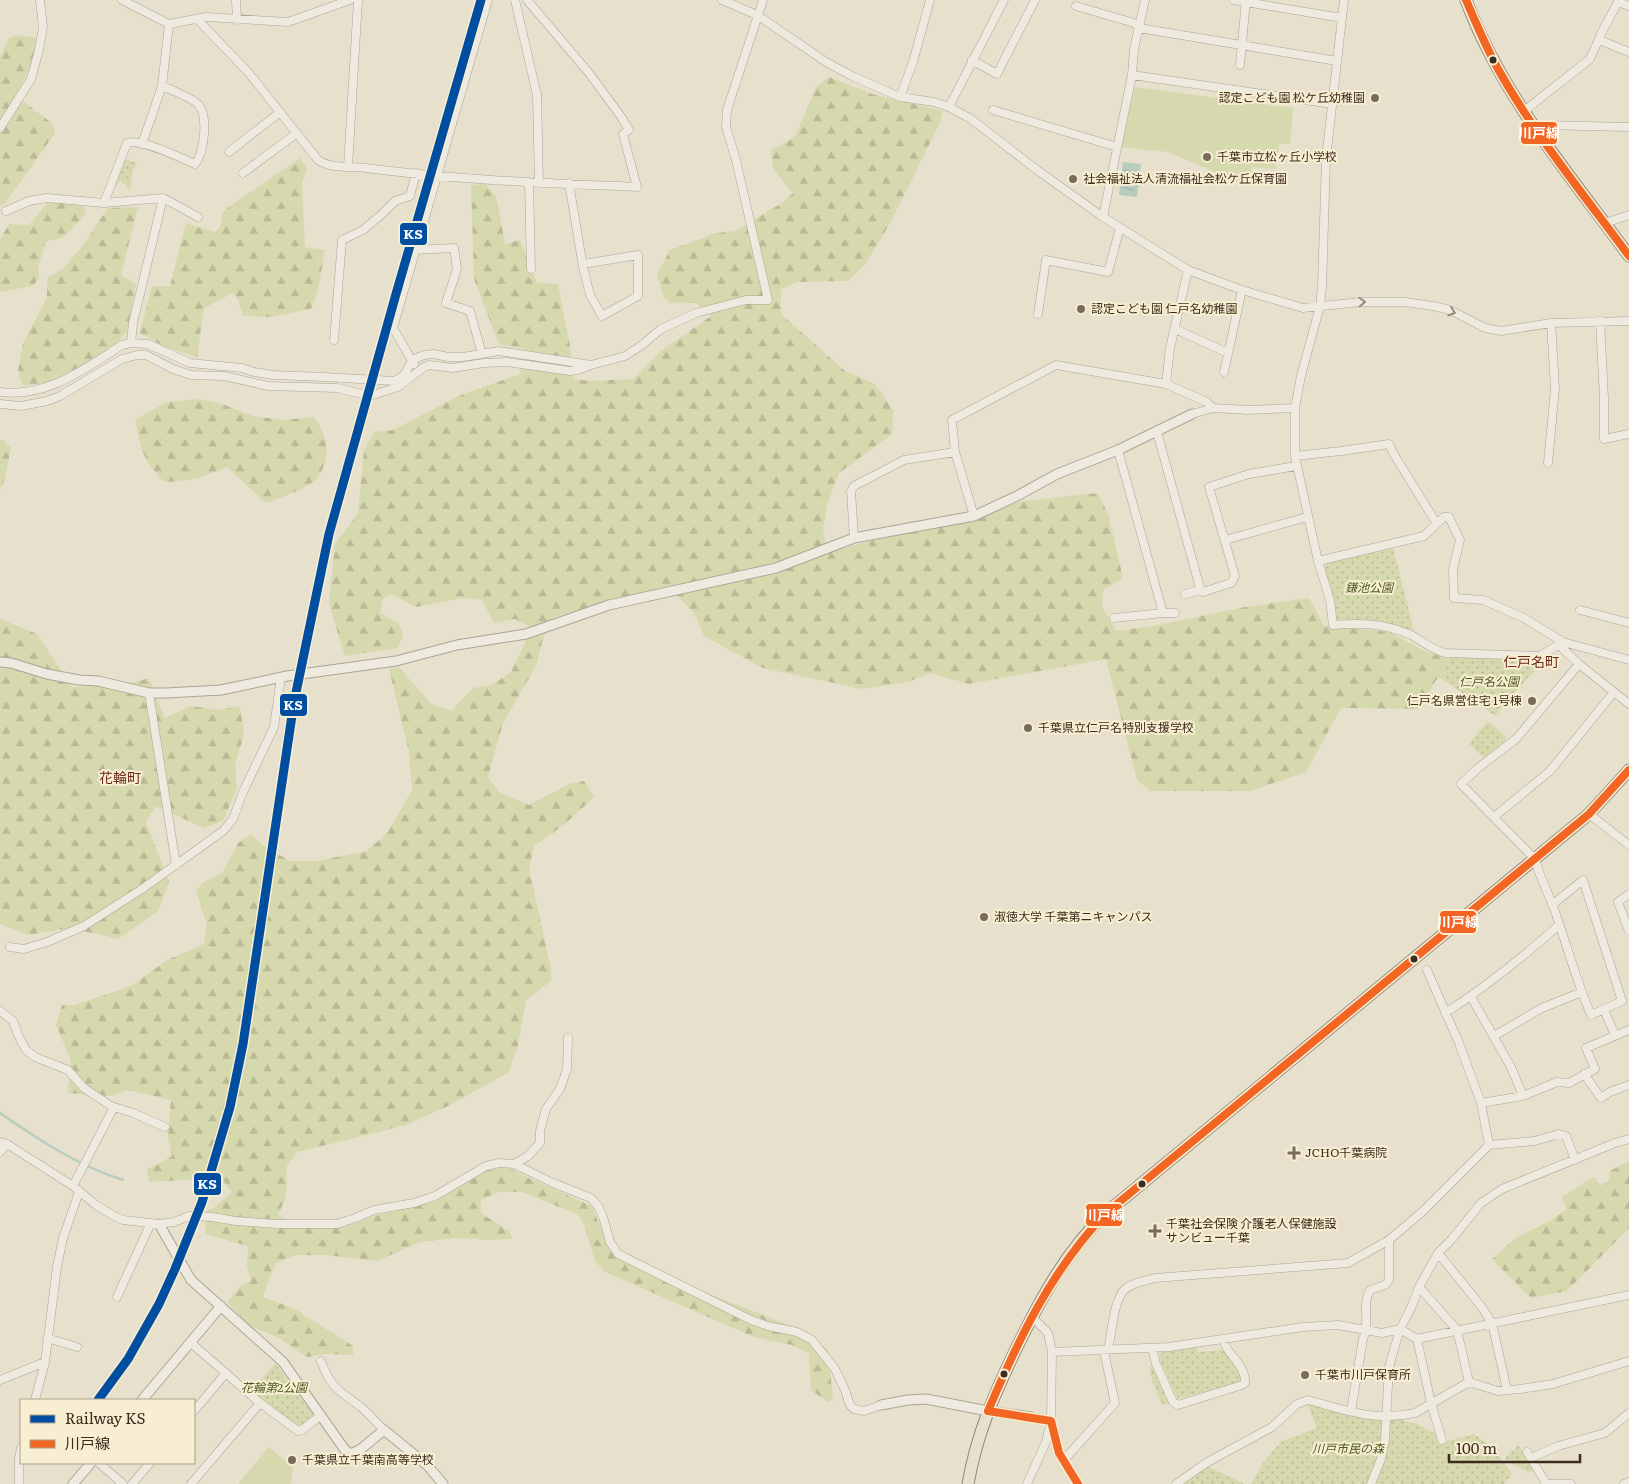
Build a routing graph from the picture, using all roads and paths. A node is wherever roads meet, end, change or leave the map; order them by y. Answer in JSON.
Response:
{"nodes":[{"id":1,"x":40,"y":0,"type":"edge"},
{"id":2,"x":122,"y":0,"type":"edge"},
{"id":3,"x":236,"y":0,"type":"edge"},
{"id":4,"x":350,"y":0,"type":"edge"},
{"id":5,"x":358,"y":0,"type":"edge"},
{"id":6,"x":488,"y":0,"type":"edge"},
{"id":7,"x":516,"y":0,"type":"edge"},
{"id":8,"x":527,"y":0,"type":"edge"},
{"id":9,"x":722,"y":0,"type":"edge"},
{"id":10,"x":763,"y":0,"type":"edge"},
{"id":11,"x":930,"y":0,"type":"edge"},
{"id":12,"x":1004,"y":0,"type":"edge"},
{"id":13,"x":1035,"y":0,"type":"edge"},
{"id":14,"x":1145,"y":0,"type":"edge"},
{"id":15,"x":1234,"y":0,"type":"edge"},
{"id":16,"x":1344,"y":0,"type":"edge"},
{"id":17,"x":1466,"y":0,"type":"edge"},
{"id":18,"x":1246,"y":1,"type":"edge"},
{"id":19,"x":1619,"y":1,"type":"edge"},
{"id":20,"x":1076,"y":6,"type":"dead end"},
{"id":21,"x":1629,"y":6,"type":"edge"},
{"id":22,"x":757,"y":15,"type":"junction"},
{"id":23,"x":1342,"y":18,"type":"junction"},
{"id":24,"x":197,"y":19,"type":"junction"},
{"id":25,"x":237,"y":20,"type":"junction"},
{"id":26,"x":169,"y":24,"type":"junction"},
{"id":27,"x":1139,"y":28,"type":"junction"},
{"id":28,"x":1599,"y":40,"type":"junction"},
{"id":29,"x":1242,"y":46,"type":"junction"},
{"id":30,"x":1629,"y":52,"type":"edge"},
{"id":31,"x":972,"y":60,"type":"junction"},
{"id":32,"x":1337,"y":61,"type":"junction"},
{"id":33,"x":1240,"y":65,"type":"dead end"},
{"id":34,"x":1132,"y":75,"type":"junction"},
{"id":35,"x":162,"y":86,"type":"junction"},
{"id":36,"x":900,"y":97,"type":"junction"},
{"id":37,"x":1332,"y":104,"type":"junction"},
{"id":38,"x":949,"y":107,"type":"junction"},
{"id":39,"x":993,"y":110,"type":"dead end"},
{"id":40,"x":1524,"y":112,"type":"junction"},
{"id":41,"x":279,"y":113,"type":"junction"},
{"id":42,"x":1629,"y":126,"type":"edge"},
{"id":43,"x":0,"y":128,"type":"edge"},
{"id":44,"x":1537,"y":130,"type":"junction"},
{"id":45,"x":297,"y":133,"type":"junction"},
{"id":46,"x":142,"y":144,"type":"junction"},
{"id":47,"x":1117,"y":147,"type":"junction"},
{"id":48,"x":229,"y":152,"type":"dead end"},
{"id":49,"x":348,"y":166,"type":"junction"},
{"id":50,"x":243,"y":173,"type":"dead end"},
{"id":51,"x":418,"y":174,"type":"junction"},
{"id":52,"x":436,"y":176,"type":"junction"},
{"id":53,"x":528,"y":182,"type":"junction"},
{"id":54,"x":538,"y":182,"type":"junction"},
{"id":55,"x":568,"y":183,"type":"junction"},
{"id":56,"x":163,"y":198,"type":"junction"},
{"id":57,"x":104,"y":203,"type":"junction"},
{"id":58,"x":6,"y":211,"type":"dead end"},
{"id":59,"x":1629,"y":215,"type":"edge"},
{"id":60,"x":1103,"y":217,"type":"junction"},
{"id":61,"x":198,"y":218,"type":"dead end"},
{"id":62,"x":1605,"y":224,"type":"junction"},
{"id":63,"x":1120,"y":228,"type":"junction"},
{"id":64,"x":415,"y":250,"type":"junction"},
{"id":65,"x":1629,"y":256,"type":"edge"},
{"id":66,"x":583,"y":264,"type":"junction"},
{"id":67,"x":531,"y":269,"type":"dead end"},
{"id":68,"x":1188,"y":270,"type":"junction"},
{"id":69,"x":1242,"y":290,"type":"junction"},
{"id":70,"x":1320,"y":306,"type":"junction"},
{"id":71,"x":1038,"y":314,"type":"dead end"},
{"id":72,"x":1600,"y":321,"type":"junction"},
{"id":73,"x":1629,"y":321,"type":"edge"},
{"id":74,"x":1551,"y":323,"type":"junction"},
{"id":75,"x":1176,"y":329,"type":"junction"},
{"id":76,"x":334,"y":340,"type":"dead end"},
{"id":77,"x":131,"y":343,"type":"junction"},
{"id":78,"x":1228,"y":353,"type":"junction"},
{"id":79,"x":482,"y":354,"type":"junction"},
{"id":80,"x":412,"y":360,"type":"junction"},
{"id":81,"x":591,"y":365,"type":"junction"},
{"id":82,"x":418,"y":371,"type":"junction"},
{"id":83,"x":1224,"y":372,"type":"dead end"},
{"id":84,"x":1166,"y":384,"type":"junction"},
{"id":85,"x":0,"y":392,"type":"edge"},
{"id":86,"x":0,"y":404,"type":"edge"},
{"id":87,"x":1213,"y":408,"type":"junction"},
{"id":88,"x":1295,"y":408,"type":"junction"},
{"id":89,"x":1192,"y":414,"type":"joint"},
{"id":90,"x":1157,"y":432,"type":"junction"},
{"id":91,"x":1629,"y":434,"type":"edge"},
{"id":92,"x":1118,"y":450,"type":"junction"},
{"id":93,"x":954,"y":452,"type":"junction"},
{"id":94,"x":1294,"y":456,"type":"junction"},
{"id":95,"x":1548,"y":463,"type":"dead end"},
{"id":96,"x":1296,"y":466,"type":"junction"},
{"id":97,"x":974,"y":516,"type":"junction"},
{"id":98,"x":1307,"y":517,"type":"junction"},
{"id":99,"x":1437,"y":524,"type":"junction"},
{"id":100,"x":854,"y":538,"type":"junction"},
{"id":101,"x":1225,"y":540,"type":"junction"},
{"id":102,"x":1318,"y":561,"type":"junction"},
{"id":103,"x":1201,"y":590,"type":"junction"},
{"id":104,"x":1185,"y":594,"type":"dead end"},
{"id":105,"x":1580,"y":610,"type":"dead end"},
{"id":106,"x":1163,"y":613,"type":"junction"},
{"id":107,"x":1175,"y":613,"type":"dead end"},
{"id":108,"x":1114,"y":618,"type":"dead end"},
{"id":109,"x":1629,"y":623,"type":"edge"},
{"id":110,"x":1561,"y":644,"type":"junction"},
{"id":111,"x":1629,"y":660,"type":"edge"},
{"id":112,"x":0,"y":662,"type":"edge"},
{"id":113,"x":1579,"y":664,"type":"junction"},
{"id":114,"x":284,"y":677,"type":"junction"},
{"id":115,"x":1614,"y":692,"type":"junction"},
{"id":116,"x":148,"y":693,"type":"junction"},
{"id":117,"x":1629,"y":704,"type":"edge"},
{"id":118,"x":1629,"y":770,"type":"edge"},
{"id":119,"x":1589,"y":814,"type":"junction"},
{"id":120,"x":1494,"y":817,"type":"junction"},
{"id":121,"x":1629,"y":845,"type":"edge"},
{"id":122,"x":1535,"y":859,"type":"junction"},
{"id":123,"x":176,"y":865,"type":"junction"},
{"id":124,"x":1629,"y":894,"type":"edge"},
{"id":125,"x":1552,"y":905,"type":"junction"},
{"id":126,"x":1559,"y":925,"type":"junction"},
{"id":127,"x":1629,"y":931,"type":"edge"},
{"id":128,"x":10,"y":947,"type":"dead end"},
{"id":129,"x":1427,"y":970,"type":"dead end"},
{"id":130,"x":1582,"y":992,"type":"junction"},
{"id":131,"x":1471,"y":997,"type":"junction"},
{"id":132,"x":1604,"y":1010,"type":"junction"},
{"id":133,"x":0,"y":1011,"type":"edge"},
{"id":134,"x":1445,"y":1013,"type":"junction"},
{"id":135,"x":1629,"y":1030,"type":"edge"},
{"id":136,"x":1615,"y":1035,"type":"junction"},
{"id":137,"x":1494,"y":1036,"type":"junction"},
{"id":138,"x":568,"y":1038,"type":"dead end"},
{"id":139,"x":1584,"y":1074,"type":"junction"},
{"id":140,"x":1629,"y":1085,"type":"edge"},
{"id":141,"x":1523,"y":1096,"type":"junction"},
{"id":142,"x":1481,"y":1103,"type":"junction"},
{"id":143,"x":114,"y":1107,"type":"junction"},
{"id":144,"x":165,"y":1127,"type":"dead end"},
{"id":145,"x":1629,"y":1139,"type":"edge"},
{"id":146,"x":4,"y":1143,"type":"edge"},
{"id":147,"x":1489,"y":1146,"type":"junction"},
{"id":148,"x":0,"y":1152,"type":"edge"},
{"id":149,"x":1574,"y":1160,"type":"junction"},
{"id":150,"x":514,"y":1164,"type":"junction"},
{"id":151,"x":73,"y":1186,"type":"junction"},
{"id":152,"x":79,"y":1192,"type":"junction"},
{"id":153,"x":155,"y":1224,"type":"junction"},
{"id":154,"x":1389,"y":1240,"type":"junction"},
{"id":155,"x":1438,"y":1254,"type":"junction"},
{"id":156,"x":1419,"y":1287,"type":"junction"},
{"id":157,"x":1629,"y":1295,"type":"edge"},
{"id":158,"x":117,"y":1297,"type":"dead end"},
{"id":159,"x":221,"y":1306,"type":"junction"},
{"id":160,"x":1032,"y":1317,"type":"junction"},
{"id":161,"x":1492,"y":1323,"type":"junction"},
{"id":162,"x":1400,"y":1329,"type":"junction"},
{"id":163,"x":1367,"y":1330,"type":"junction"},
{"id":164,"x":1457,"y":1330,"type":"junction"},
{"id":165,"x":47,"y":1338,"type":"junction"},
{"id":166,"x":1223,"y":1339,"type":"junction"},
{"id":167,"x":1417,"y":1339,"type":"junction"},
{"id":168,"x":190,"y":1342,"type":"junction"},
{"id":169,"x":77,"y":1347,"type":"dead end"},
{"id":170,"x":1152,"y":1348,"type":"junction"},
{"id":171,"x":1106,"y":1350,"type":"junction"},
{"id":172,"x":1052,"y":1352,"type":"junction"},
{"id":173,"x":321,"y":1361,"type":"dead end"},
{"id":174,"x":1629,"y":1361,"type":"edge"},
{"id":175,"x":44,"y":1362,"type":"junction"},
{"id":176,"x":226,"y":1373,"type":"junction"},
{"id":177,"x":0,"y":1380,"type":"edge"},
{"id":178,"x":1468,"y":1382,"type":"junction"},
{"id":179,"x":1507,"y":1390,"type":"junction"},
{"id":180,"x":35,"y":1399,"type":"edge"},
{"id":181,"x":143,"y":1399,"type":"edge"},
{"id":182,"x":260,"y":1403,"type":"junction"},
{"id":183,"x":1431,"y":1403,"type":"junction"},
{"id":184,"x":881,"y":1405,"type":"joint"},
{"id":185,"x":195,"y":1410,"type":"edge"},
{"id":186,"x":988,"y":1411,"type":"junction"},
{"id":187,"x":1351,"y":1412,"type":"junction"},
{"id":188,"x":1629,"y":1413,"type":"edge"},
{"id":189,"x":321,"y":1415,"type":"junction"},
{"id":190,"x":1387,"y":1416,"type":"junction"},
{"id":191,"x":1031,"y":1417,"type":"joint"},
{"id":192,"x":1050,"y":1421,"type":"junction"},
{"id":193,"x":384,"y":1430,"type":"junction"},
{"id":194,"x":1442,"y":1440,"type":"dead end"},
{"id":195,"x":20,"y":1456,"type":"edge"},
{"id":196,"x":1063,"y":1462,"type":"junction"},
{"id":197,"x":90,"y":1464,"type":"edge"},
{"id":198,"x":100,"y":1464,"type":"edge"},
{"id":199,"x":149,"y":1464,"type":"edge"},
{"id":200,"x":1629,"y":1482,"type":"edge"},
{"id":201,"x":19,"y":1484,"type":"edge"},
{"id":202,"x":73,"y":1484,"type":"edge"},
{"id":203,"x":123,"y":1484,"type":"edge"},
{"id":204,"x":132,"y":1484,"type":"edge"},
{"id":205,"x":191,"y":1484,"type":"edge"},
{"id":206,"x":443,"y":1484,"type":"edge"},
{"id":207,"x":968,"y":1484,"type":"edge"},
{"id":208,"x":1026,"y":1484,"type":"edge"},
{"id":209,"x":1078,"y":1484,"type":"edge"},
{"id":210,"x":1176,"y":1484,"type":"edge"},
{"id":211,"x":1371,"y":1484,"type":"edge"},
{"id":212,"x":1545,"y":1484,"type":"edge"},
{"id":213,"x":1571,"y":1484,"type":"edge"},
{"id":214,"x":1624,"y":1484,"type":"edge"}],
"edges":[{"from":1,"to":43,"type":"street"},
{"from":2,"to":26,"type":"street"},
{"from":3,"to":25,"type":"street"},
{"from":4,"to":25,"type":"street"},
{"from":5,"to":49,"type":"street"},
{"from":6,"to":52,"type":"street"},
{"from":7,"to":54,"type":"street"},
{"from":8,"to":55,"type":"street"},
{"from":9,"to":22,"type":"street"},
{"from":10,"to":22,"type":"street"},
{"from":11,"to":36,"type":"street"},
{"from":12,"to":31,"type":"street"},
{"from":13,"to":31,"type":"street"},
{"from":14,"to":27,"type":"street"},
{"from":15,"to":18,"type":"street"},
{"from":16,"to":23,"type":"street"},
{"from":17,"to":40,"type":"main road"},
{"from":18,"to":23,"type":"street"},
{"from":18,"to":29,"type":"street"},
{"from":19,"to":21,"type":"street"},
{"from":19,"to":28,"type":"street"},
{"from":20,"to":27,"type":"street"},
{"from":22,"to":36,"type":"street"},
{"from":22,"to":81,"type":"street"},
{"from":23,"to":32,"type":"street"},
{"from":24,"to":25,"type":"street"},
{"from":24,"to":26,"type":"street"},
{"from":24,"to":41,"type":"street"},
{"from":26,"to":35,"type":"street"},
{"from":27,"to":29,"type":"street"},
{"from":27,"to":34,"type":"street"},
{"from":28,"to":30,"type":"street"},
{"from":28,"to":40,"type":"street"},
{"from":29,"to":32,"type":"street"},
{"from":29,"to":33,"type":"street"},
{"from":31,"to":38,"type":"street"},
{"from":32,"to":37,"type":"street"},
{"from":34,"to":37,"type":"street"},
{"from":34,"to":47,"type":"street"},
{"from":35,"to":46,"type":"street"},
{"from":35,"to":46,"type":"street"},
{"from":36,"to":38,"type":"street"},
{"from":37,"to":70,"type":"street"},
{"from":38,"to":60,"type":"street"},
{"from":39,"to":47,"type":"street"},
{"from":40,"to":44,"type":"main road"},
{"from":41,"to":45,"type":"street"},
{"from":41,"to":48,"type":"street"},
{"from":42,"to":44,"type":"street"},
{"from":44,"to":62,"type":"main road"},
{"from":45,"to":49,"type":"street"},
{"from":45,"to":50,"type":"street"},
{"from":46,"to":57,"type":"street"},
{"from":47,"to":60,"type":"street"},
{"from":49,"to":51,"type":"street"},
{"from":51,"to":52,"type":"street"},
{"from":51,"to":76,"type":"street"},
{"from":52,"to":53,"type":"street"},
{"from":52,"to":64,"type":"street"},
{"from":53,"to":54,"type":"street"},
{"from":53,"to":67,"type":"street"},
{"from":54,"to":55,"type":"street"},
{"from":55,"to":66,"type":"street"},
{"from":56,"to":57,"type":"street"},
{"from":56,"to":61,"type":"street"},
{"from":56,"to":77,"type":"street"},
{"from":57,"to":58,"type":"street"},
{"from":59,"to":62,"type":"street"},
{"from":60,"to":63,"type":"street"},
{"from":62,"to":65,"type":"main road"},
{"from":63,"to":68,"type":"street"},
{"from":63,"to":71,"type":"street"},
{"from":64,"to":79,"type":"street"},
{"from":64,"to":80,"type":"street"},
{"from":66,"to":66,"type":"street"},
{"from":68,"to":69,"type":"street"},
{"from":68,"to":75,"type":"street"},
{"from":69,"to":70,"type":"street"},
{"from":69,"to":78,"type":"street"},
{"from":70,"to":74,"type":"street","one_way":true},
{"from":70,"to":88,"type":"street"},
{"from":72,"to":73,"type":"street"},
{"from":72,"to":74,"type":"street"},
{"from":72,"to":91,"type":"street"},
{"from":74,"to":95,"type":"street"},
{"from":75,"to":78,"type":"street"},
{"from":75,"to":84,"type":"street"},
{"from":77,"to":80,"type":"street"},
{"from":77,"to":85,"type":"street"},
{"from":78,"to":83,"type":"street"},
{"from":79,"to":80,"type":"street"},
{"from":79,"to":81,"type":"street"},
{"from":80,"to":82,"type":"street"},
{"from":81,"to":82,"type":"street"},
{"from":82,"to":86,"type":"street"},
{"from":84,"to":87,"type":"street"},
{"from":84,"to":93,"type":"street"},
{"from":87,"to":88,"type":"street"},
{"from":87,"to":89,"type":"street"},
{"from":88,"to":94,"type":"street"},
{"from":89,"to":90,"type":"street"},
{"from":90,"to":92,"type":"street"},
{"from":90,"to":103,"type":"street"},
{"from":92,"to":97,"type":"street"},
{"from":92,"to":106,"type":"street"},
{"from":93,"to":97,"type":"street"},
{"from":93,"to":100,"type":"street"},
{"from":94,"to":96,"type":"street"},
{"from":94,"to":99,"type":"street"},
{"from":96,"to":98,"type":"street"},
{"from":96,"to":101,"type":"street"},
{"from":97,"to":100,"type":"street"},
{"from":98,"to":101,"type":"street"},
{"from":98,"to":102,"type":"street"},
{"from":99,"to":102,"type":"street"},
{"from":99,"to":110,"type":"street"},
{"from":100,"to":114,"type":"street"},
{"from":101,"to":103,"type":"street"},
{"from":102,"to":110,"type":"street"},
{"from":103,"to":104,"type":"street"},
{"from":105,"to":109,"type":"street"},
{"from":106,"to":107,"type":"street"},
{"from":106,"to":108,"type":"street"},
{"from":110,"to":111,"type":"street"},
{"from":110,"to":113,"type":"street"},
{"from":112,"to":116,"type":"street"},
{"from":113,"to":115,"type":"street"},
{"from":113,"to":120,"type":"street"},
{"from":114,"to":116,"type":"street"},
{"from":114,"to":123,"type":"street"},
{"from":115,"to":117,"type":"street"},
{"from":115,"to":120,"type":"street"},
{"from":116,"to":123,"type":"street"},
{"from":118,"to":119,"type":"main road"},
{"from":119,"to":121,"type":"street"},
{"from":119,"to":122,"type":"main road"},
{"from":120,"to":122,"type":"street"},
{"from":122,"to":125,"type":"street"},
{"from":122,"to":160,"type":"main road"},
{"from":123,"to":128,"type":"street"},
{"from":124,"to":127,"type":"street"},
{"from":125,"to":126,"type":"street"},
{"from":125,"to":132,"type":"street"},
{"from":126,"to":130,"type":"street"},
{"from":126,"to":131,"type":"street"},
{"from":129,"to":134,"type":"street"},
{"from":130,"to":132,"type":"street"},
{"from":130,"to":137,"type":"street"},
{"from":131,"to":134,"type":"street"},
{"from":131,"to":137,"type":"street"},
{"from":132,"to":136,"type":"street"},
{"from":133,"to":143,"type":"street"},
{"from":134,"to":142,"type":"street"},
{"from":135,"to":136,"type":"street"},
{"from":136,"to":139,"type":"street"},
{"from":137,"to":141,"type":"street"},
{"from":138,"to":150,"type":"street"},
{"from":139,"to":140,"type":"street"},
{"from":139,"to":141,"type":"street"},
{"from":141,"to":142,"type":"street"},
{"from":142,"to":147,"type":"street"},
{"from":143,"to":144,"type":"street"},
{"from":143,"to":151,"type":"street"},
{"from":145,"to":149,"type":"street"},
{"from":146,"to":148,"type":"street"},
{"from":146,"to":151,"type":"street"},
{"from":147,"to":149,"type":"street"},
{"from":147,"to":154,"type":"street"},
{"from":149,"to":155,"type":"street"},
{"from":150,"to":153,"type":"street"},
{"from":150,"to":184,"type":"street"},
{"from":151,"to":152,"type":"street"},
{"from":152,"to":153,"type":"street"},
{"from":152,"to":165,"type":"street"},
{"from":153,"to":158,"type":"street"},
{"from":153,"to":159,"type":"street"},
{"from":154,"to":163,"type":"street"},
{"from":154,"to":171,"type":"street"},
{"from":155,"to":156,"type":"street"},
{"from":155,"to":161,"type":"street"},
{"from":156,"to":162,"type":"street"},
{"from":156,"to":164,"type":"street"},
{"from":157,"to":161,"type":"street"},
{"from":159,"to":168,"type":"street"},
{"from":159,"to":189,"type":"street"},
{"from":160,"to":172,"type":"street"},
{"from":160,"to":186,"type":"main road"},
{"from":161,"to":164,"type":"street"},
{"from":161,"to":179,"type":"street"},
{"from":162,"to":163,"type":"street"},
{"from":162,"to":167,"type":"street"},
{"from":162,"to":190,"type":"street"},
{"from":163,"to":166,"type":"street"},
{"from":163,"to":187,"type":"street"},
{"from":164,"to":167,"type":"street"},
{"from":164,"to":178,"type":"street"},
{"from":165,"to":169,"type":"street"},
{"from":165,"to":175,"type":"street"},
{"from":166,"to":170,"type":"street"},
{"from":166,"to":170,"type":"street"},
{"from":167,"to":183,"type":"street"},
{"from":168,"to":176,"type":"street"},
{"from":168,"to":181,"type":"street"},
{"from":170,"to":171,"type":"street"},
{"from":171,"to":172,"type":"street"},
{"from":171,"to":196,"type":"street"},
{"from":172,"to":192,"type":"street"},
{"from":173,"to":193,"type":"street"},
{"from":174,"to":179,"type":"street"},
{"from":175,"to":177,"type":"street"},
{"from":175,"to":180,"type":"street"},
{"from":176,"to":182,"type":"street"},
{"from":176,"to":185,"type":"street"},
{"from":178,"to":179,"type":"street"},
{"from":178,"to":183,"type":"street"},
{"from":182,"to":189,"type":"street"},
{"from":182,"to":205,"type":"street"},
{"from":183,"to":190,"type":"street"},
{"from":183,"to":194,"type":"street"},
{"from":184,"to":186,"type":"street"},
{"from":186,"to":191,"type":"street"},
{"from":186,"to":207,"type":"main road"},
{"from":187,"to":190,"type":"street"},
{"from":187,"to":210,"type":"street"},
{"from":188,"to":212,"type":"street"},
{"from":189,"to":193,"type":"street"},
{"from":190,"to":211,"type":"street"},
{"from":191,"to":192,"type":"street"},
{"from":192,"to":196,"type":"street"},
{"from":192,"to":208,"type":"street"},
{"from":193,"to":206,"type":"street"},
{"from":195,"to":201,"type":"street"},
{"from":196,"to":209,"type":"street"},
{"from":197,"to":202,"type":"street"},
{"from":198,"to":203,"type":"street"},
{"from":199,"to":204,"type":"street"},
{"from":200,"to":214,"type":"street"},
{"from":212,"to":213,"type":"street"}]}
